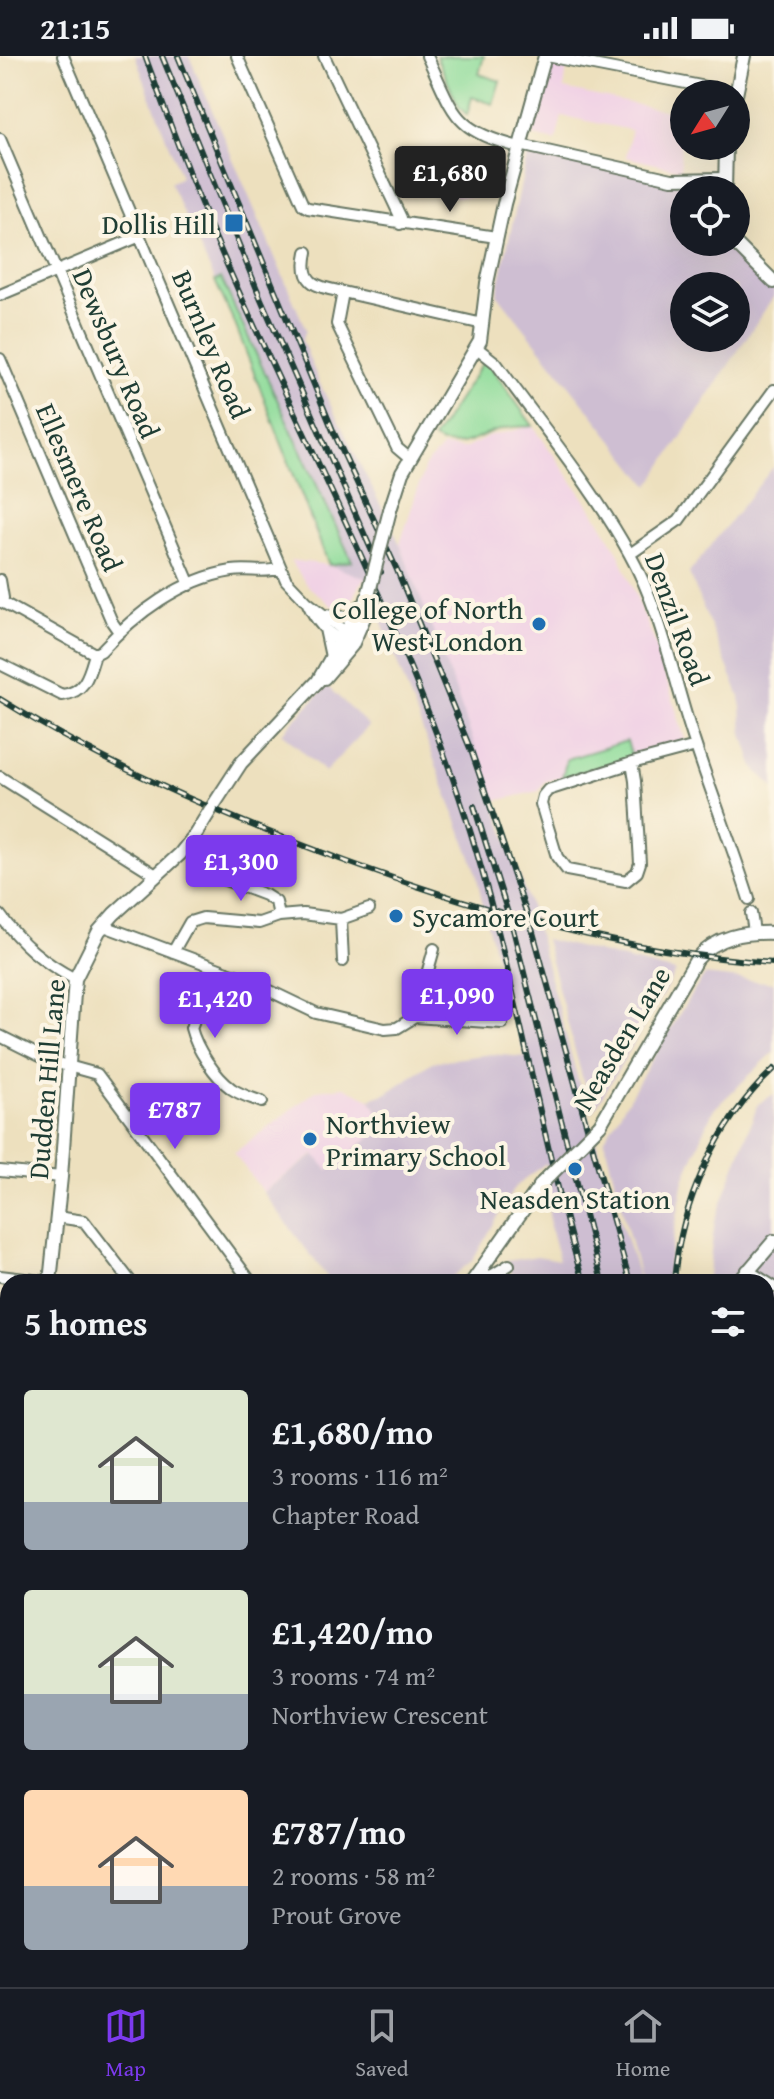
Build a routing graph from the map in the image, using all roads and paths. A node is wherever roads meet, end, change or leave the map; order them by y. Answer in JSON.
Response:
{"nodes":[{"id":1,"x":63,"y":56,"type":"edge"},
{"id":2,"x":237,"y":56,"type":"edge"},
{"id":3,"x":324,"y":56,"type":"edge"},
{"id":4,"x":427,"y":56,"type":"edge"},
{"id":5,"x":546,"y":56,"type":"edge"},
{"id":6,"x":744,"y":56,"type":"edge"},
{"id":7,"x":739,"y":80,"type":"edge"},
{"id":8,"x":670,"y":81,"type":"edge"},
{"id":9,"x":0,"y":139,"type":"edge"},
{"id":10,"x":519,"y":146,"type":"junction"},
{"id":11,"x":670,"y":179,"type":"edge"},
{"id":12,"x":400,"y":224,"type":"junction"},
{"id":13,"x":138,"y":237,"type":"junction"},
{"id":14,"x":496,"y":237,"type":"junction"},
{"id":15,"x":307,"y":252,"type":"dead end"},
{"id":16,"x":750,"y":256,"type":"edge"},
{"id":17,"x":56,"y":271,"type":"junction"},
{"id":18,"x":773,"y":277,"type":"edge"},
{"id":19,"x":343,"y":292,"type":"junction"},
{"id":20,"x":0,"y":295,"type":"edge"},
{"id":21,"x":483,"y":324,"type":"junction"},
{"id":22,"x":477,"y":348,"type":"junction"},
{"id":23,"x":0,"y":359,"type":"edge"},
{"id":24,"x":774,"y":390,"type":"edge"},
{"id":25,"x":410,"y":459,"type":"junction"},
{"id":26,"x":630,"y":554,"type":"junction"},
{"id":27,"x":281,"y":568,"type":"junction"},
{"id":28,"x":0,"y":580,"type":"edge"},
{"id":29,"x":190,"y":585,"type":"junction"},
{"id":30,"x":0,"y":602,"type":"edge"},
{"id":31,"x":307,"y":602,"type":"junction"},
{"id":32,"x":364,"y":602,"type":"junction"},
{"id":33,"x":324,"y":615,"type":"junction"},
{"id":34,"x":325,"y":629,"type":"junction"},
{"id":35,"x":119,"y":632,"type":"junction"},
{"id":36,"x":346,"y":637,"type":"junction"},
{"id":37,"x":95,"y":654,"type":"junction"},
{"id":38,"x":331,"y":657,"type":"junction"},
{"id":39,"x":0,"y":664,"type":"edge"},
{"id":40,"x":318,"y":681,"type":"junction"},
{"id":41,"x":696,"y":746,"type":"junction"},
{"id":42,"x":632,"y":763,"type":"junction"},
{"id":43,"x":0,"y":777,"type":"edge"},
{"id":44,"x":156,"y":875,"type":"junction"},
{"id":45,"x":217,"y":877,"type":"dead end"},
{"id":46,"x":749,"y":899,"type":"dead end"},
{"id":47,"x":369,"y":909,"type":"dead end"},
{"id":48,"x":751,"y":913,"type":"dead end"},
{"id":49,"x":0,"y":915,"type":"edge"},
{"id":50,"x":279,"y":916,"type":"junction"},
{"id":51,"x":341,"y":919,"type":"junction"},
{"id":52,"x":104,"y":926,"type":"junction"},
{"id":53,"x":754,"y":932,"type":"junction"},
{"id":54,"x":774,"y":933,"type":"edge"},
{"id":55,"x":434,"y":949,"type":"dead end"},
{"id":56,"x":173,"y":952,"type":"junction"},
{"id":57,"x":343,"y":961,"type":"dead end"},
{"id":58,"x":214,"y":967,"type":"junction"},
{"id":59,"x":75,"y":979,"type":"junction"},
{"id":60,"x":415,"y":1017,"type":"junction"},
{"id":61,"x":502,"y":1023,"type":"dead end"},
{"id":62,"x":0,"y":1036,"type":"edge"},
{"id":63,"x":68,"y":1066,"type":"junction"},
{"id":64,"x":262,"y":1102,"type":"dead end"},
{"id":65,"x":0,"y":1171,"type":"edge"},
{"id":66,"x":61,"y":1177,"type":"junction"},
{"id":67,"x":57,"y":1217,"type":"junction"},
{"id":68,"x":774,"y":1241,"type":"edge"},
{"id":69,"x":509,"y":1265,"type":"dead end"},
{"id":70,"x":747,"y":1270,"type":"junction"},
{"id":71,"x":51,"y":1274,"type":"edge"},
{"id":72,"x":125,"y":1274,"type":"edge"},
{"id":73,"x":245,"y":1274,"type":"edge"},
{"id":74,"x":479,"y":1274,"type":"edge"},
{"id":75,"x":494,"y":1274,"type":"edge"},
{"id":76,"x":744,"y":1274,"type":"edge"},
{"id":77,"x":753,"y":1274,"type":"edge"}],
"edges":[{"from":1,"to":13,"type":"street","name":"Burnley Road"},
{"from":2,"to":12,"type":"street"},
{"from":3,"to":12,"type":"street"},
{"from":4,"to":10,"type":"street"},
{"from":5,"to":8,"type":"street"},
{"from":5,"to":10,"type":"main road","name":"Dudden Hill Lane"},
{"from":6,"to":7,"type":"main road"},
{"from":9,"to":17,"type":"street","name":"Dewsbury Road"},
{"from":10,"to":11,"type":"street"},
{"from":10,"to":14,"type":"main road","name":"Dudden Hill Lane"},
{"from":12,"to":14,"type":"street"},
{"from":13,"to":17,"type":"street"},
{"from":13,"to":27,"type":"street","name":"Burnley Road"},
{"from":14,"to":21,"type":"main road","name":"Dudden Hill Lane"},
{"from":15,"to":19,"type":"street"},
{"from":16,"to":18,"type":"main road"},
{"from":17,"to":20,"type":"street"},
{"from":17,"to":29,"type":"street","name":"Dewsbury Road"},
{"from":19,"to":21,"type":"street"},
{"from":19,"to":25,"type":"street"},
{"from":21,"to":22,"type":"main road","name":"Dudden Hill Lane"},
{"from":22,"to":25,"type":"main road","name":"Dudden Hill Lane"},
{"from":22,"to":26,"type":"street","name":"Denzil Road"},
{"from":23,"to":35,"type":"street","name":"Ellesmere Road"},
{"from":24,"to":26,"type":"street"},
{"from":25,"to":32,"type":"main road","name":"Dudden Hill Lane","bridge":true},
{"from":26,"to":41,"type":"street","name":"Denzil Road"},
{"from":27,"to":29,"type":"street"},
{"from":27,"to":31,"type":"street","name":"Burnley Road"},
{"from":28,"to":30,"type":"street"},
{"from":29,"to":35,"type":"street"},
{"from":30,"to":37,"type":"street"},
{"from":31,"to":33,"type":"street","name":"Burnley Road"},
{"from":31,"to":34,"type":"street","name":"Burnley Road"},
{"from":32,"to":33,"type":"street"},
{"from":32,"to":36,"type":"main road","name":"Dudden Hill Lane"},
{"from":33,"to":36,"type":"street","name":"Burnley Road"},
{"from":34,"to":36,"type":"street","name":"Burnley Road"},
{"from":34,"to":38,"type":"street","name":"Burnley Road"},
{"from":35,"to":37,"type":"street"},
{"from":36,"to":38,"type":"main road","name":"Dudden Hill Lane"},
{"from":36,"to":40,"type":"main road","name":"Dudden Hill Lane"},
{"from":37,"to":39,"type":"street"},
{"from":38,"to":40,"type":"main road","name":"Dudden Hill Lane"},
{"from":40,"to":44,"type":"main road","name":"Dudden Hill Lane","bridge":true},
{"from":41,"to":42,"type":"street"},
{"from":41,"to":46,"type":"street","name":"Denzil Road"},
{"from":42,"to":42,"type":"street"},
{"from":43,"to":44,"type":"street"},
{"from":44,"to":52,"type":"main road","name":"Dudden Hill Lane"},
{"from":45,"to":50,"type":"street"},
{"from":47,"to":51,"type":"street"},
{"from":48,"to":53,"type":"street"},
{"from":49,"to":59,"type":"street"},
{"from":50,"to":51,"type":"street"},
{"from":50,"to":56,"type":"street"},
{"from":51,"to":57,"type":"street"},
{"from":52,"to":56,"type":"street"},
{"from":52,"to":59,"type":"main road","name":"Dudden Hill Lane"},
{"from":53,"to":54,"type":"main road","name":"Neasden Lane"},
{"from":53,"to":74,"type":"main road","name":"Neasden Lane","bridge":true},
{"from":55,"to":60,"type":"street"},
{"from":56,"to":58,"type":"street"},
{"from":58,"to":60,"type":"street"},
{"from":58,"to":64,"type":"street"},
{"from":59,"to":63,"type":"main road","name":"Dudden Hill Lane"},
{"from":60,"to":61,"type":"street"},
{"from":62,"to":63,"type":"street"},
{"from":63,"to":66,"type":"main road","name":"Dudden Hill Lane"},
{"from":63,"to":73,"type":"street"},
{"from":65,"to":66,"type":"street"},
{"from":66,"to":67,"type":"main road","name":"Dudden Hill Lane"},
{"from":67,"to":71,"type":"main road","name":"Dudden Hill Lane"},
{"from":67,"to":72,"type":"street"},
{"from":68,"to":70,"type":"main road"},
{"from":69,"to":75,"type":"street"},
{"from":70,"to":76,"type":"main road"},
{"from":70,"to":77,"type":"street"}]}
